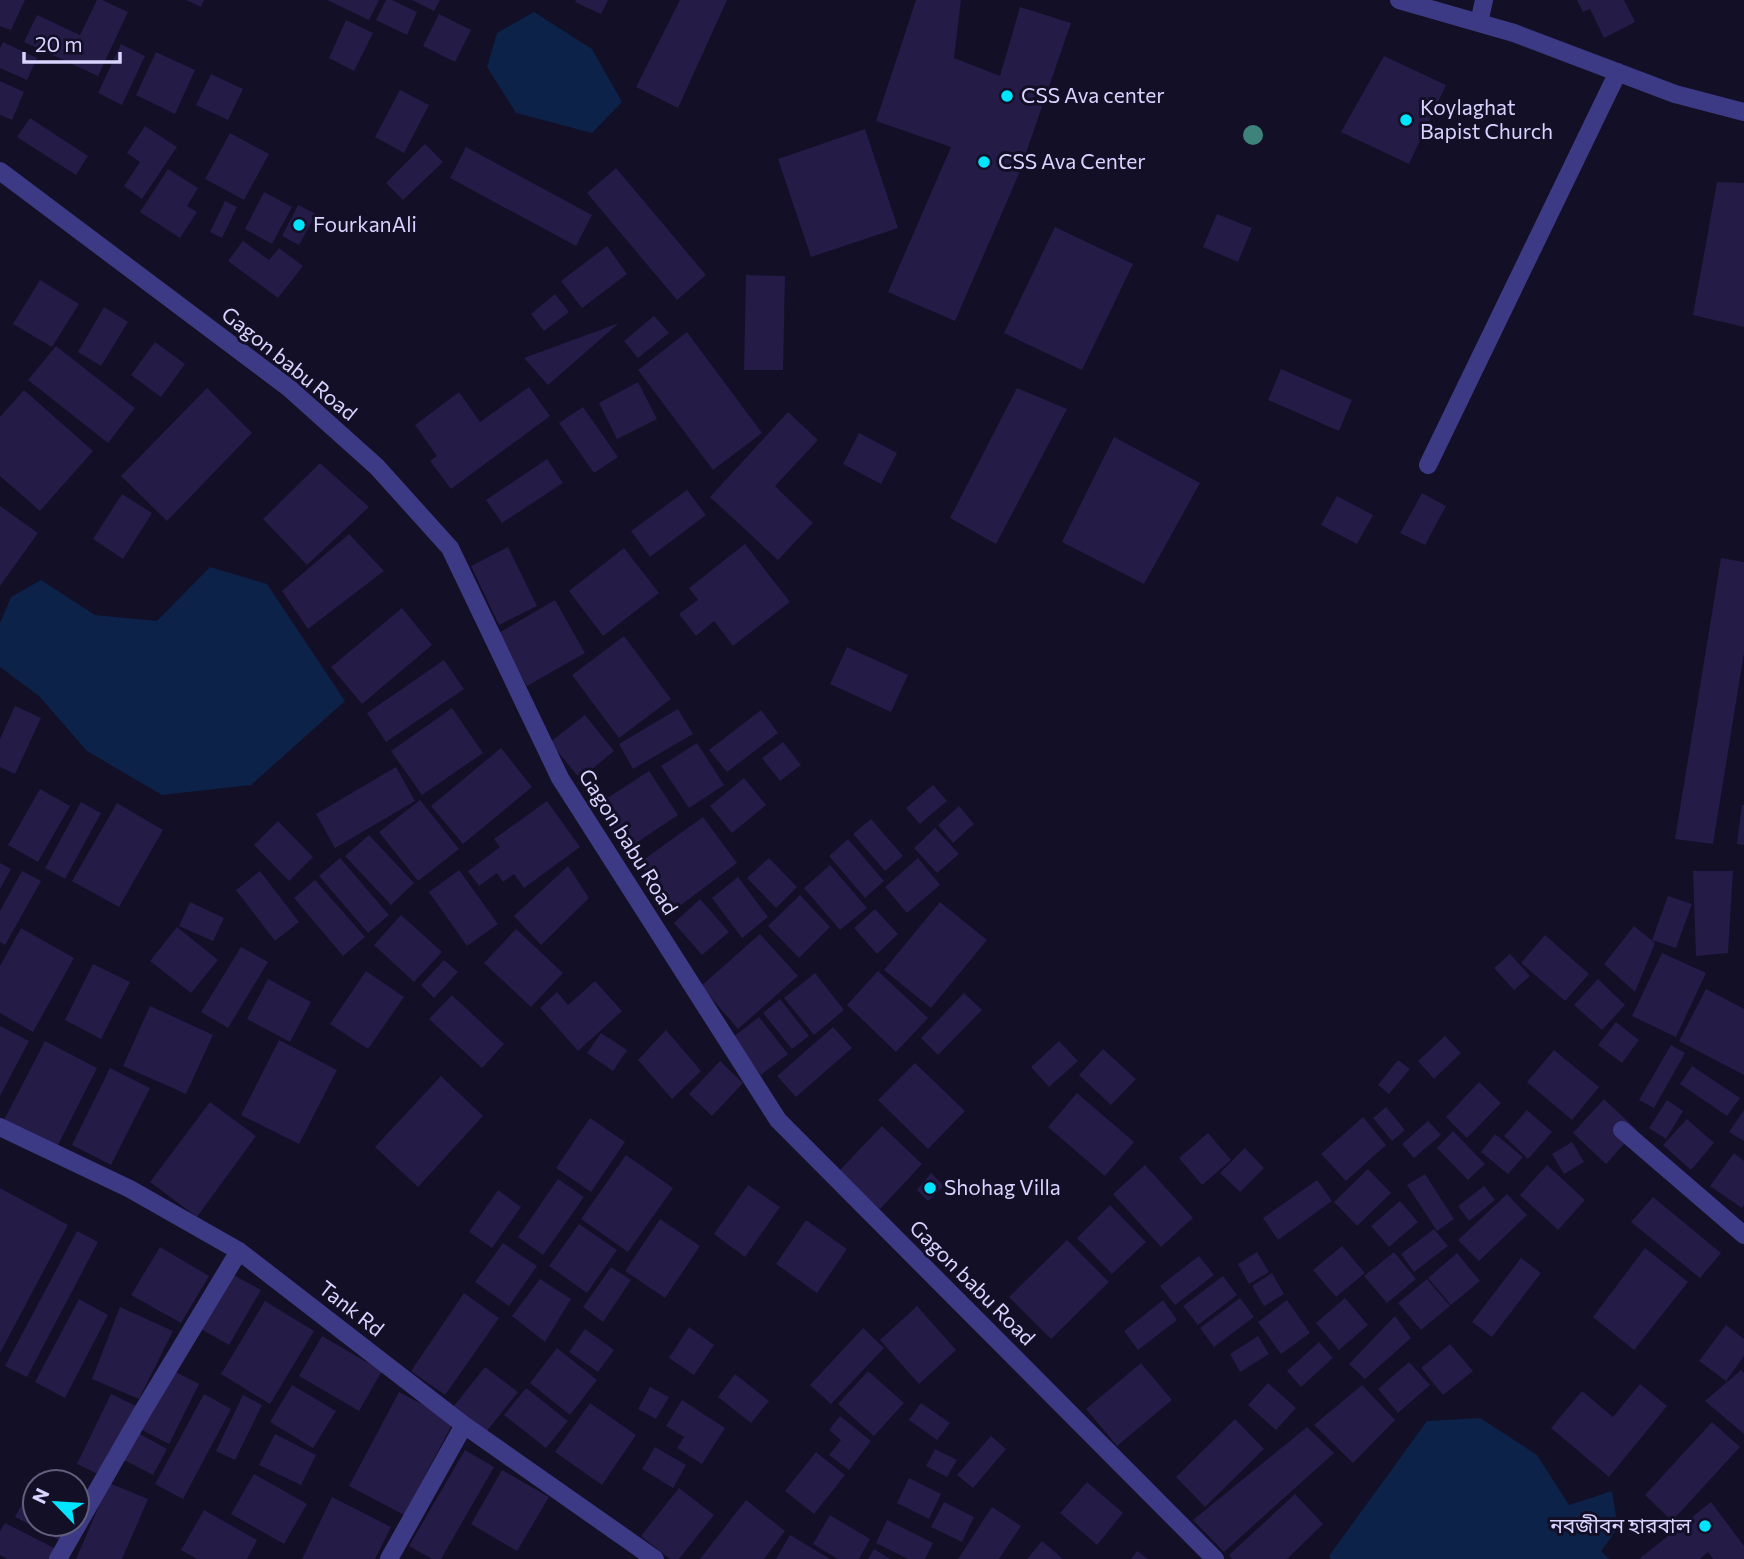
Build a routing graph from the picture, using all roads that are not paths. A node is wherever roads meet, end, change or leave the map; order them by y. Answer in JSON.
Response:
{"nodes":[{"id":1,"x":1399,"y":0,"type":"edge"},
{"id":2,"x":1484,"y":0,"type":"edge"},
{"id":3,"x":1479,"y":23,"type":"junction"},
{"id":4,"x":1618,"y":72,"type":"junction"},
{"id":5,"x":1744,"y":112,"type":"edge"},
{"id":6,"x":0,"y":171,"type":"edge"},
{"id":7,"x":1428,"y":465,"type":"dead end"},
{"id":8,"x":0,"y":1127,"type":"edge"},
{"id":9,"x":1622,"y":1130,"type":"dead end"},
{"id":10,"x":1744,"y":1235,"type":"edge"},
{"id":11,"x":239,"y":1251,"type":"junction"},
{"id":12,"x":464,"y":1425,"type":"junction"},
{"id":13,"x":58,"y":1559,"type":"edge"},
{"id":14,"x":389,"y":1559,"type":"edge"},
{"id":15,"x":655,"y":1559,"type":"edge"},
{"id":16,"x":1214,"y":1559,"type":"edge"}],
"edges":[{"from":1,"to":3,"type":"street"},
{"from":2,"to":3,"type":"street"},
{"from":3,"to":4,"type":"street"},
{"from":4,"to":5,"type":"street"},
{"from":4,"to":7,"type":"street"},
{"from":6,"to":16,"type":"street","name":"Gagon babu Road"},
{"from":8,"to":11,"type":"street","name":"Tank Rd"},
{"from":9,"to":10,"type":"street"},
{"from":11,"to":12,"type":"street","name":"Tank Rd"},
{"from":11,"to":13,"type":"street"},
{"from":12,"to":14,"type":"street"},
{"from":12,"to":15,"type":"street","name":"Tank Rd"}]}
